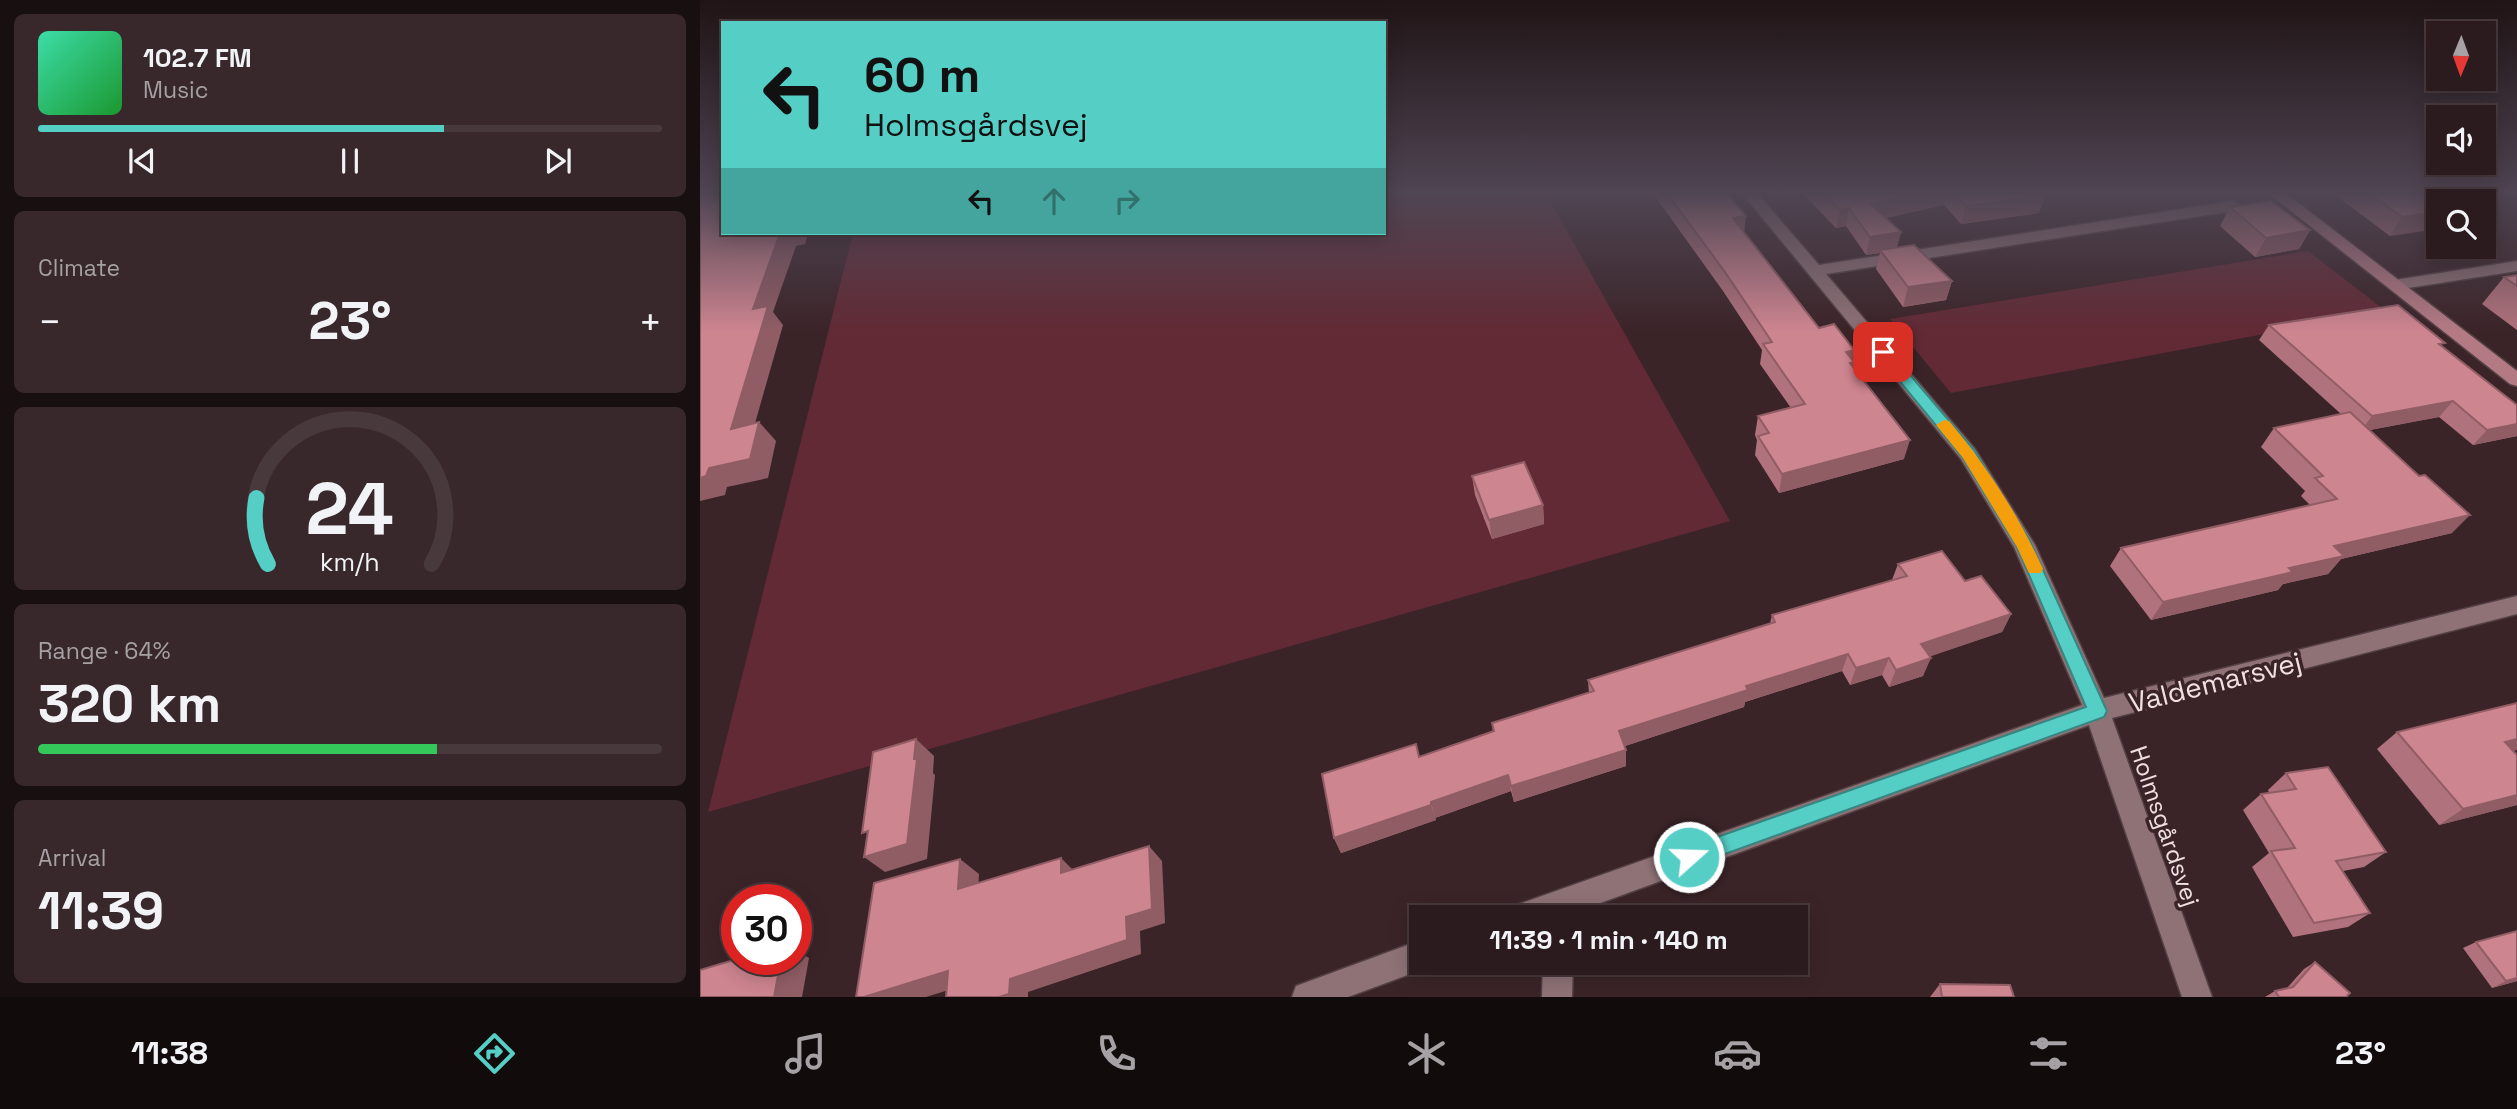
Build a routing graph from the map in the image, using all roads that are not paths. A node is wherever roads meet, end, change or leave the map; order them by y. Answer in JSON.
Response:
{"nodes":[{"id":1,"x":1787,"y":239,"type":"edge"},
{"id":2,"x":2024,"y":239,"type":"edge"},
{"id":3,"x":2335,"y":239,"type":"edge"},
{"id":4,"x":2517,"y":266,"type":"edge"},
{"id":5,"x":1815,"y":271,"type":"junction"},
{"id":6,"x":2395,"y":285,"type":"junction"},
{"id":7,"x":2517,"y":380,"type":"edge"},
{"id":8,"x":2517,"y":605,"type":"edge"},
{"id":9,"x":2097,"y":711,"type":"junction"},
{"id":10,"x":1573,"y":905,"type":"edge"},
{"id":11,"x":1409,"y":959,"type":"edge"},
{"id":12,"x":1558,"y":975,"type":"edge"},
{"id":13,"x":1307,"y":997,"type":"edge"},
{"id":14,"x":1557,"y":997,"type":"edge"},
{"id":15,"x":2197,"y":997,"type":"edge"}],
"edges":[{"from":1,"to":5,"type":"street","name":"Holmsgårdsvej"},
{"from":2,"to":5,"type":"street"},
{"from":3,"to":6,"type":"main road"},
{"from":4,"to":6,"type":"street"},
{"from":5,"to":9,"type":"street","name":"Holmsgårdsvej"},
{"from":6,"to":7,"type":"main road"},
{"from":8,"to":9,"type":"street","name":"Valdemarsvej"},
{"from":9,"to":10,"type":"street","name":"Valdemarsvej"},
{"from":9,"to":15,"type":"street","name":"Holmsgårdsvej"},
{"from":11,"to":13,"type":"street"},
{"from":12,"to":14,"type":"street"}]}
